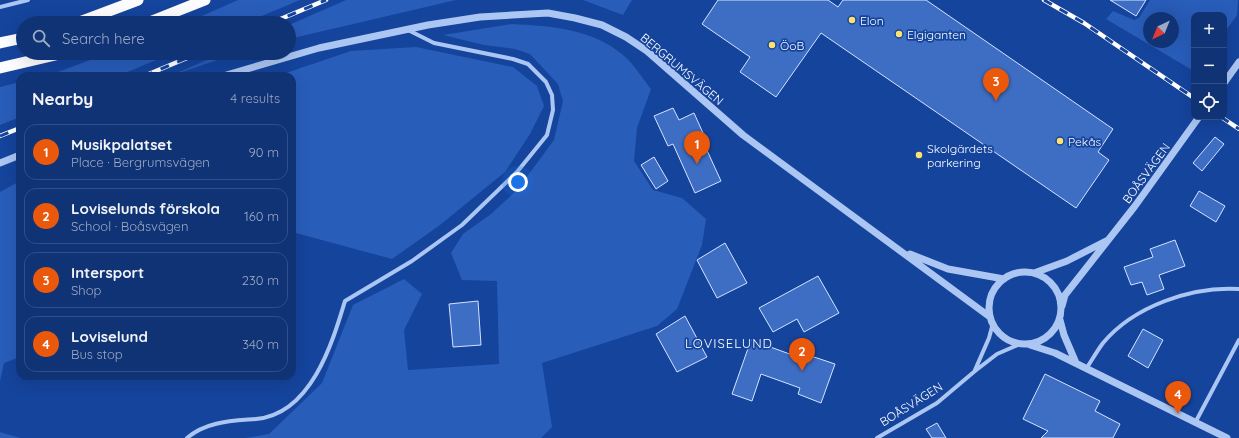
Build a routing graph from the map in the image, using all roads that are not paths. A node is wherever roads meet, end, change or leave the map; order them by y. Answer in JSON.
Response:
{"nodes":[{"id":1,"x":28,"y":0,"type":"edge"},
{"id":2,"x":138,"y":0,"type":"edge"},
{"id":3,"x":205,"y":0,"type":"edge"},
{"id":4,"x":0,"y":7,"type":"edge"},
{"id":5,"x":96,"y":16,"type":"edge"},
{"id":6,"x":165,"y":16,"type":"edge"},
{"id":7,"x":407,"y":30,"type":"junction"},
{"id":8,"x":16,"y":40,"type":"edge"},
{"id":9,"x":0,"y":43,"type":"edge"},
{"id":10,"x":296,"y":55,"type":"edge"},
{"id":11,"x":34,"y":60,"type":"edge"},
{"id":12,"x":278,"y":60,"type":"edge"},
{"id":13,"x":1239,"y":62,"type":"edge"},
{"id":14,"x":0,"y":68,"type":"edge"},
{"id":15,"x":237,"y":72,"type":"edge"},
{"id":16,"x":1227,"y":78,"type":"edge"},
{"id":17,"x":1197,"y":120,"type":"edge"},
{"id":18,"x":16,"y":157,"type":"edge"},
{"id":19,"x":0,"y":163,"type":"edge"},
{"id":20,"x":1108,"y":240,"type":"junction"},
{"id":21,"x":902,"y":251,"type":"junction"},
{"id":22,"x":1034,"y":273,"type":"junction"},
{"id":23,"x":1004,"y":279,"type":"junction"},
{"id":24,"x":1239,"y":289,"type":"edge"},
{"id":25,"x":1062,"y":306,"type":"junction"},
{"id":26,"x":992,"y":320,"type":"junction"},
{"id":27,"x":1060,"y":320,"type":"junction"},
{"id":28,"x":1239,"y":340,"type":"edge"},
{"id":29,"x":1024,"y":344,"type":"junction"},
{"id":30,"x":1076,"y":363,"type":"junction"},
{"id":31,"x":1086,"y":369,"type":"junction"},
{"id":32,"x":974,"y":371,"type":"junction"},
{"id":33,"x":1196,"y":423,"type":"junction"},
{"id":34,"x":187,"y":438,"type":"edge"},
{"id":35,"x":876,"y":438,"type":"edge"},
{"id":36,"x":1227,"y":438,"type":"edge"}],
"edges":[{"from":1,"to":4,"type":"street"},
{"from":2,"to":5,"type":"highway"},
{"from":3,"to":6,"type":"highway"},
{"from":7,"to":10,"type":"street","name":"BERGRUMSVÄGEN"},
{"from":7,"to":21,"type":"street","name":"BERGRUMSVÄGEN"},
{"from":7,"to":34,"type":"street"},
{"from":8,"to":9,"type":"highway"},
{"from":11,"to":14,"type":"highway"},
{"from":12,"to":15,"type":"street","name":"BERGRUMSVÄGEN"},
{"from":13,"to":16,"type":"street"},
{"from":17,"to":20,"type":"street","name":"BOÅSVÄGEN"},
{"from":18,"to":19,"type":"street"},
{"from":20,"to":22,"type":"street","name":"BOÅSVÄGEN"},
{"from":20,"to":25,"type":"street","name":"BOÅSVÄGEN"},
{"from":21,"to":23,"type":"street","name":"BERGRUMSVÄGEN"},
{"from":21,"to":26,"type":"street","name":"BERGRUMSVÄGEN"},
{"from":22,"to":23,"type":"street"},
{"from":22,"to":25,"type":"street"},
{"from":23,"to":26,"type":"street"},
{"from":24,"to":31,"type":"street"},
{"from":25,"to":27,"type":"street"},
{"from":26,"to":29,"type":"street"},
{"from":26,"to":32,"type":"street","name":"BOÅSVÄGEN"},
{"from":27,"to":29,"type":"street"},
{"from":27,"to":30,"type":"street"},
{"from":28,"to":33,"type":"street"},
{"from":29,"to":30,"type":"street"},
{"from":29,"to":32,"type":"street","name":"BOÅSVÄGEN"},
{"from":30,"to":31,"type":"street"},
{"from":31,"to":33,"type":"street"},
{"from":32,"to":35,"type":"street","name":"BOÅSVÄGEN"},
{"from":33,"to":36,"type":"street"}]}
